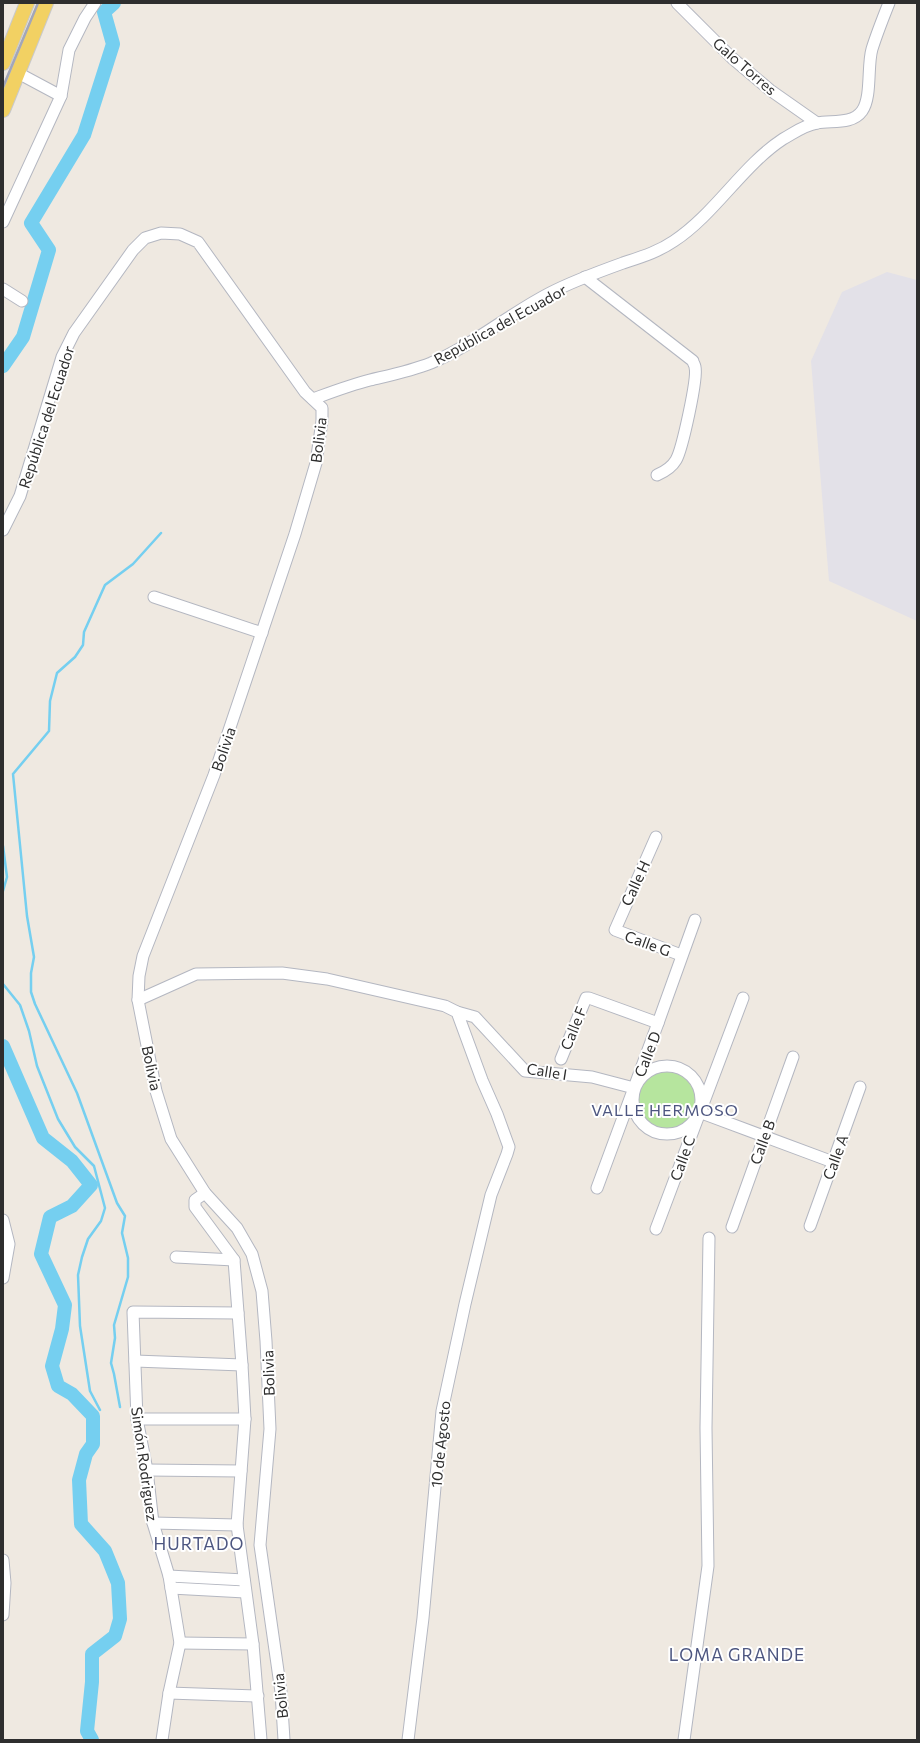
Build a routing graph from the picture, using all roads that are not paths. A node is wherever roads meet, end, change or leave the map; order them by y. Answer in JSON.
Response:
{"nodes":[{"id":1,"x":27,"y":3,"type":"edge"},
{"id":2,"x":46,"y":3,"type":"edge"},
{"id":3,"x":95,"y":3,"type":"edge"},
{"id":4,"x":677,"y":3,"type":"edge"},
{"id":5,"x":889,"y":3,"type":"edge"},
{"id":6,"x":3,"y":63,"type":"edge"},
{"id":7,"x":18,"y":73,"type":"junction"},
{"id":8,"x":61,"y":96,"type":"junction"},
{"id":9,"x":3,"y":110,"type":"edge"},
{"id":10,"x":817,"y":123,"type":"junction"},
{"id":11,"x":3,"y":222,"type":"edge"},
{"id":12,"x":585,"y":277,"type":"junction"},
{"id":13,"x":3,"y":289,"type":"edge"},
{"id":14,"x":22,"y":301,"type":"dead end"},
{"id":15,"x":313,"y":399,"type":"junction"},
{"id":16,"x":657,"y":475,"type":"dead end"},
{"id":17,"x":3,"y":530,"type":"edge"},
{"id":18,"x":154,"y":597,"type":"dead end"},
{"id":19,"x":262,"y":633,"type":"junction"},
{"id":20,"x":656,"y":837,"type":"dead end"},
{"id":21,"x":694,"y":920,"type":"dead end"},
{"id":22,"x":615,"y":930,"type":"joint"},
{"id":23,"x":681,"y":955,"type":"junction"},
{"id":24,"x":743,"y":998,"type":"dead end"},
{"id":25,"x":138,"y":1000,"type":"junction"},
{"id":26,"x":458,"y":1012,"type":"junction"},
{"id":27,"x":658,"y":1023,"type":"junction"},
{"id":28,"x":793,"y":1058,"type":"dead end"},
{"id":29,"x":561,"y":1059,"type":"dead end"},
{"id":30,"x":860,"y":1087,"type":"dead end"},
{"id":31,"x":634,"y":1088,"type":"junction"},
{"id":32,"x":699,"y":1112,"type":"junction"},
{"id":33,"x":764,"y":1137,"type":"junction"},
{"id":34,"x":833,"y":1162,"type":"junction"},
{"id":35,"x":597,"y":1188,"type":"dead end"},
{"id":36,"x":205,"y":1193,"type":"junction"},
{"id":37,"x":3,"y":1220,"type":"edge"},
{"id":38,"x":810,"y":1226,"type":"dead end"},
{"id":39,"x":732,"y":1227,"type":"dead end"},
{"id":40,"x":656,"y":1229,"type":"dead end"},
{"id":41,"x":709,"y":1238,"type":"dead end"},
{"id":42,"x":6,"y":1243,"type":"edge"},
{"id":43,"x":176,"y":1258,"type":"dead end"},
{"id":44,"x":234,"y":1260,"type":"junction"},
{"id":45,"x":3,"y":1278,"type":"edge"},
{"id":46,"x":238,"y":1313,"type":"junction"},
{"id":47,"x":135,"y":1361,"type":"junction"},
{"id":48,"x":242,"y":1365,"type":"junction"},
{"id":49,"x":137,"y":1419,"type":"junction"},
{"id":50,"x":245,"y":1419,"type":"junction"},
{"id":51,"x":147,"y":1470,"type":"junction"},
{"id":52,"x":241,"y":1471,"type":"junction"},
{"id":53,"x":153,"y":1523,"type":"junction"},
{"id":54,"x":238,"y":1525,"type":"junction"},
{"id":55,"x":3,"y":1560,"type":"edge"},
{"id":56,"x":170,"y":1576,"type":"junction"},
{"id":57,"x":204,"y":1578,"type":"junction"},
{"id":58,"x":244,"y":1580,"type":"junction"},
{"id":59,"x":171,"y":1588,"type":"junction"},
{"id":60,"x":204,"y":1590,"type":"junction"},
{"id":61,"x":245,"y":1592,"type":"junction"},
{"id":62,"x":3,"y":1616,"type":"edge"},
{"id":63,"x":180,"y":1642,"type":"junction"},
{"id":64,"x":253,"y":1644,"type":"junction"},
{"id":65,"x":169,"y":1693,"type":"junction"},
{"id":66,"x":258,"y":1696,"type":"junction"},
{"id":67,"x":162,"y":1740,"type":"edge"},
{"id":68,"x":261,"y":1740,"type":"edge"},
{"id":69,"x":284,"y":1740,"type":"edge"},
{"id":70,"x":408,"y":1740,"type":"edge"},
{"id":71,"x":684,"y":1740,"type":"edge"}],
"edges":[{"from":1,"to":6,"type":"main road"},
{"from":2,"to":7,"type":"main road"},
{"from":3,"to":8,"type":"street"},
{"from":4,"to":10,"type":"street","name":"Galo Torres"},
{"from":5,"to":10,"type":"street","name":"República del Ecuador"},
{"from":7,"to":8,"type":"street"},
{"from":7,"to":9,"type":"main road"},
{"from":8,"to":11,"type":"street"},
{"from":10,"to":12,"type":"street","name":"República del Ecuador"},
{"from":12,"to":15,"type":"street","name":"República del Ecuador"},
{"from":12,"to":16,"type":"street"},
{"from":13,"to":14,"type":"street"},
{"from":15,"to":17,"type":"street","name":"República del Ecuador"},
{"from":15,"to":19,"type":"street","name":"Bolivia"},
{"from":18,"to":19,"type":"street"},
{"from":19,"to":25,"type":"street","name":"Bolivia"},
{"from":20,"to":22,"type":"street","name":"Calle H"},
{"from":21,"to":23,"type":"street","name":"Calle D"},
{"from":22,"to":23,"type":"street","name":"Calle G"},
{"from":23,"to":27,"type":"street","name":"Calle D"},
{"from":24,"to":32,"type":"street","name":"Calle C"},
{"from":25,"to":26,"type":"street","name":"Calle I"},
{"from":25,"to":36,"type":"street","name":"Bolivia"},
{"from":26,"to":31,"type":"street","name":"Calle I"},
{"from":26,"to":70,"type":"street","name":"10 de Agosto"},
{"from":27,"to":29,"type":"street","name":"Calle F"},
{"from":27,"to":31,"type":"street","name":"Calle D"},
{"from":28,"to":33,"type":"street","name":"Calle B"},
{"from":30,"to":34,"type":"street","name":"Calle A"},
{"from":31,"to":32,"type":"street"},
{"from":31,"to":32,"type":"street"},
{"from":31,"to":35,"type":"street","name":"Calle D"},
{"from":32,"to":33,"type":"street"},
{"from":32,"to":40,"type":"street","name":"Calle C"},
{"from":33,"to":34,"type":"street"},
{"from":33,"to":39,"type":"street","name":"Calle B"},
{"from":34,"to":38,"type":"street","name":"Calle A"},
{"from":36,"to":44,"type":"street"},
{"from":36,"to":69,"type":"street","name":"Bolivia"},
{"from":37,"to":42,"type":"street"},
{"from":41,"to":71,"type":"street"},
{"from":42,"to":45,"type":"street"},
{"from":43,"to":44,"type":"street"},
{"from":44,"to":46,"type":"street"},
{"from":46,"to":47,"type":"street","name":"Simón Rodriguez"},
{"from":46,"to":48,"type":"street"},
{"from":47,"to":48,"type":"street"},
{"from":47,"to":49,"type":"street","name":"Simón Rodriguez"},
{"from":48,"to":50,"type":"street"},
{"from":49,"to":50,"type":"street"},
{"from":49,"to":51,"type":"street","name":"Simón Rodriguez"},
{"from":50,"to":52,"type":"street"},
{"from":51,"to":52,"type":"street"},
{"from":51,"to":53,"type":"street","name":"Simón Rodriguez"},
{"from":52,"to":54,"type":"street"},
{"from":53,"to":54,"type":"street"},
{"from":53,"to":56,"type":"street","name":"Simón Rodriguez"},
{"from":54,"to":58,"type":"street"},
{"from":55,"to":62,"type":"street"},
{"from":56,"to":57,"type":"street"},
{"from":56,"to":59,"type":"street","name":"Simón Rodriguez"},
{"from":57,"to":58,"type":"street"},
{"from":57,"to":60,"type":"street"},
{"from":58,"to":61,"type":"street"},
{"from":59,"to":60,"type":"street"},
{"from":59,"to":63,"type":"street","name":"Simón Rodriguez"},
{"from":60,"to":61,"type":"street"},
{"from":61,"to":64,"type":"street"},
{"from":63,"to":64,"type":"street"},
{"from":63,"to":65,"type":"street","name":"Simón Rodriguez"},
{"from":64,"to":66,"type":"street"},
{"from":65,"to":66,"type":"street"},
{"from":65,"to":67,"type":"street","name":"Simón Rodriguez"},
{"from":66,"to":68,"type":"street"}]}
